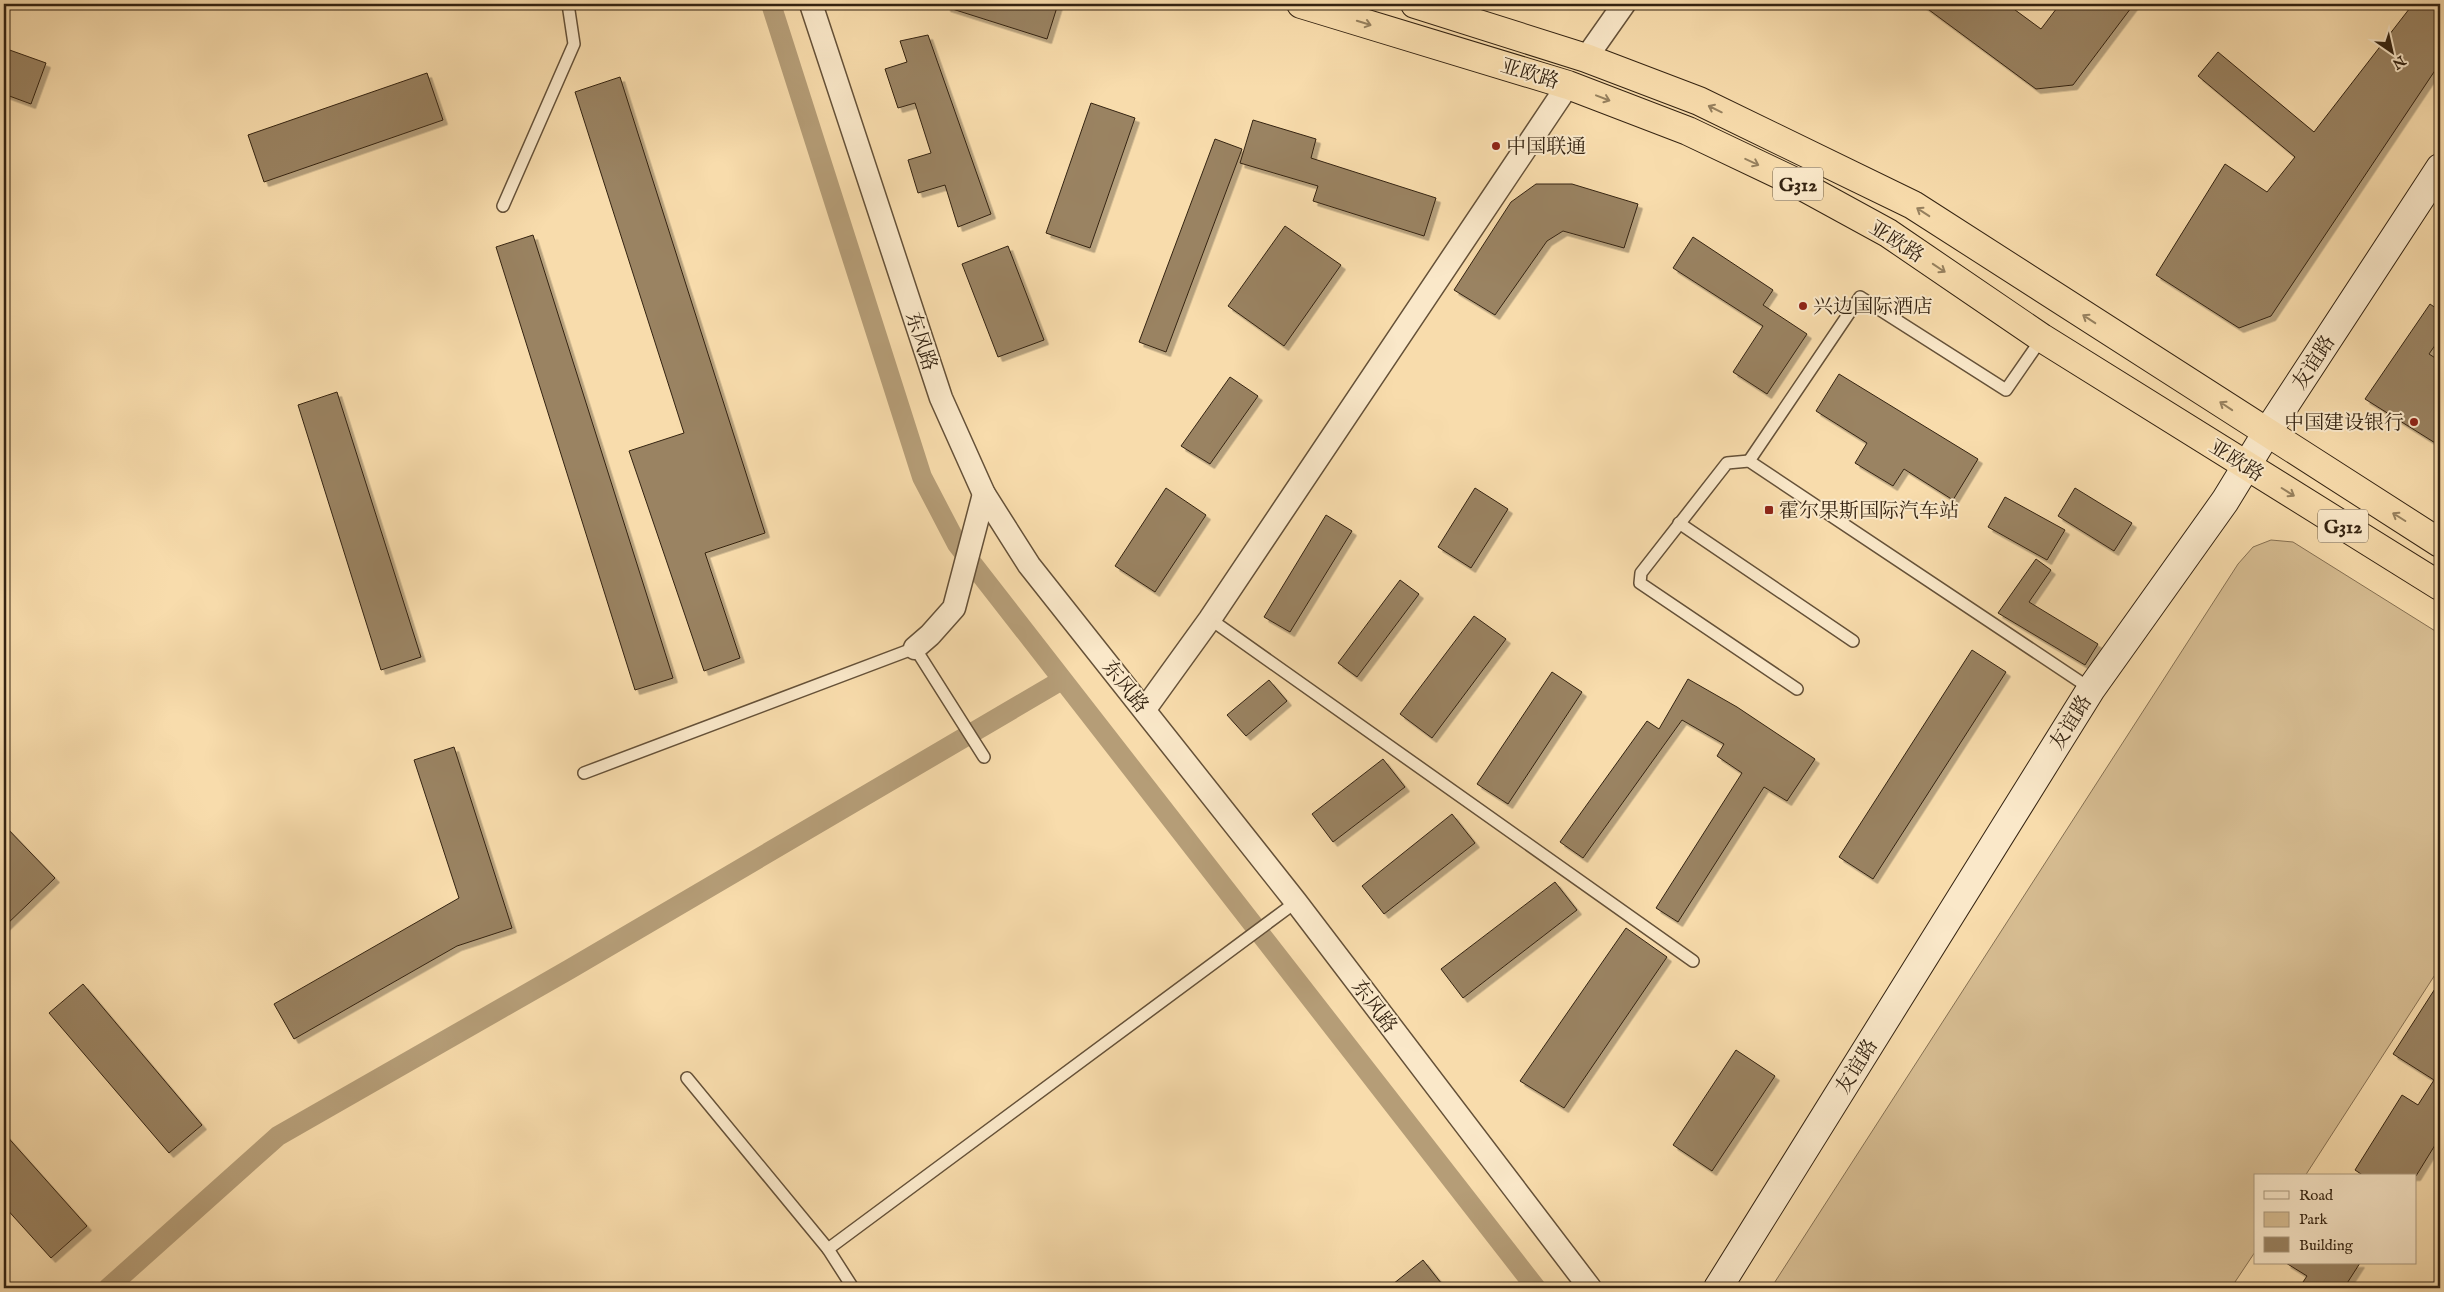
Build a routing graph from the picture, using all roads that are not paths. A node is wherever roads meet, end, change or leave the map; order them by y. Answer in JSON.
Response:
{"nodes":[{"id":1,"x":568,"y":4,"type":"edge"},
{"id":2,"x":811,"y":4,"type":"edge"},
{"id":3,"x":1301,"y":4,"type":"edge"},
{"id":4,"x":1416,"y":4,"type":"edge"},
{"id":5,"x":1624,"y":4,"type":"edge"},
{"id":6,"x":1586,"y":58,"type":"junction"},
{"id":7,"x":1568,"y":85,"type":"junction"},
{"id":8,"x":2440,"y":168,"type":"edge"},
{"id":9,"x":503,"y":206,"type":"dead end"},
{"id":10,"x":2042,"y":338,"type":"junction"},
{"id":11,"x":2266,"y":434,"type":"junction"},
{"id":12,"x":1749,"y":462,"type":"junction"},
{"id":13,"x":2246,"y":466,"type":"junction"},
{"id":14,"x":984,"y":494,"type":"junction"},
{"id":15,"x":1679,"y":523,"type":"junction"},
{"id":16,"x":2440,"y":543,"type":"edge"},
{"id":17,"x":2440,"y":586,"type":"edge"},
{"id":18,"x":1210,"y":619,"type":"junction"},
{"id":19,"x":1852,"y":641,"type":"dead end"},
{"id":20,"x":915,"y":648,"type":"junction"},
{"id":21,"x":1797,"y":689,"type":"dead end"},
{"id":22,"x":2091,"y":689,"type":"junction"},
{"id":23,"x":1145,"y":709,"type":"junction"},
{"id":24,"x":984,"y":757,"type":"dead end"},
{"id":25,"x":584,"y":773,"type":"dead end"},
{"id":26,"x":1296,"y":902,"type":"junction"},
{"id":27,"x":1693,"y":961,"type":"dead end"},
{"id":28,"x":687,"y":1078,"type":"dead end"},
{"id":29,"x":828,"y":1249,"type":"junction"},
{"id":30,"x":853,"y":1288,"type":"edge"},
{"id":31,"x":1590,"y":1288,"type":"edge"},
{"id":32,"x":1718,"y":1288,"type":"edge"}],
"edges":[{"from":1,"to":9,"type":"lane"},
{"from":2,"to":14,"type":"street","name":"东风路"},
{"from":3,"to":7,"type":"highway","name":"亚欧路","number":"G312","one_way":true},
{"from":4,"to":6,"type":"highway","name":"亚欧路","number":"G312"},
{"from":5,"to":6,"type":"street"},
{"from":11,"to":6,"type":"highway","name":"亚欧路","number":"G312","one_way":true},
{"from":7,"to":10,"type":"highway","name":"亚欧路","number":"G312","one_way":true},
{"from":7,"to":18,"type":"street"},
{"from":8,"to":11,"type":"street","name":"友谊路"},
{"from":10,"to":12,"type":"lane"},
{"from":10,"to":13,"type":"highway","name":"亚欧路","number":"G312"},
{"from":11,"to":13,"type":"street","name":"友谊路"},
{"from":16,"to":11,"type":"highway","name":"亚欧路","number":"G312","one_way":true},
{"from":12,"to":15,"type":"lane"},
{"from":12,"to":22,"type":"lane"},
{"from":13,"to":17,"type":"highway","name":"亚欧路","number":"G312","one_way":true},
{"from":13,"to":22,"type":"street","name":"友谊路"},
{"from":14,"to":20,"type":"street"},
{"from":14,"to":23,"type":"street","name":"东风路"},
{"from":15,"to":19,"type":"lane"},
{"from":15,"to":21,"type":"lane"},
{"from":18,"to":23,"type":"street"},
{"from":18,"to":27,"type":"lane"},
{"from":20,"to":24,"type":"lane"},
{"from":20,"to":25,"type":"lane"},
{"from":22,"to":32,"type":"street","name":"友谊路"},
{"from":23,"to":26,"type":"street","name":"东风路"},
{"from":26,"to":29,"type":"lane"},
{"from":26,"to":31,"type":"street","name":"东风路"},
{"from":28,"to":29,"type":"lane"},
{"from":29,"to":30,"type":"lane"}]}
